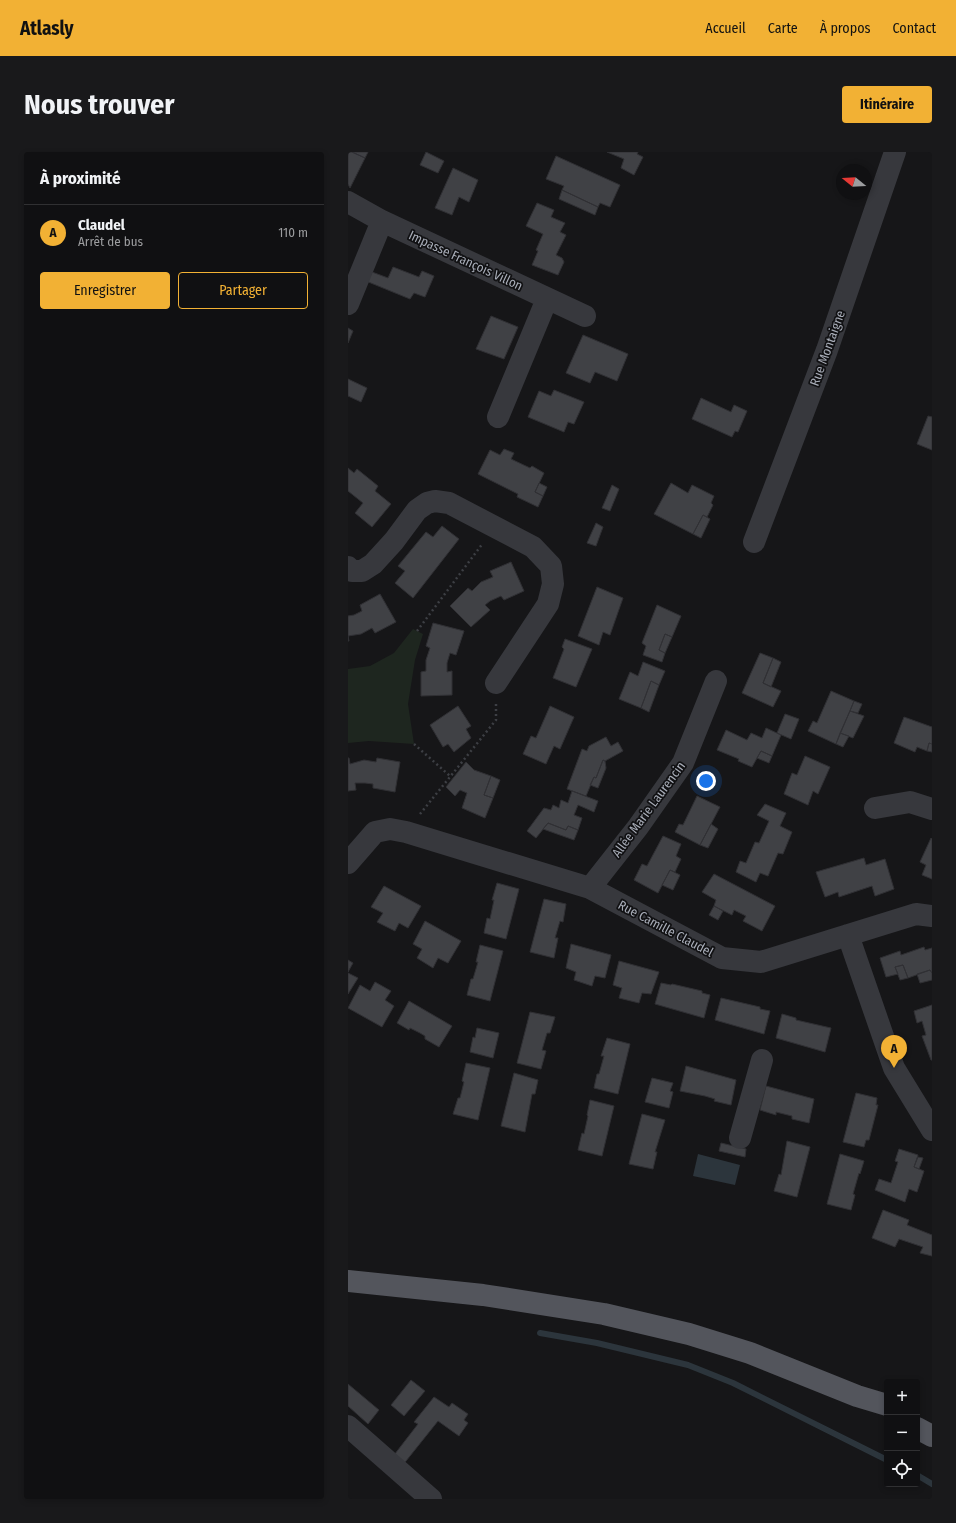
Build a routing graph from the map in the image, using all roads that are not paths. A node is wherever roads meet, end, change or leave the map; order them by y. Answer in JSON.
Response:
{"nodes":[{"id":1,"x":895,"y":152,"type":"edge"},
{"id":2,"x":348,"y":202,"type":"edge"},
{"id":3,"x":382,"y":221,"type":"junction"},
{"id":4,"x":547,"y":299,"type":"junction"},
{"id":5,"x":348,"y":304,"type":"edge"},
{"id":6,"x":585,"y":316,"type":"dead end"},
{"id":7,"x":498,"y":417,"type":"dead end"},
{"id":8,"x":754,"y":542,"type":"dead end"},
{"id":9,"x":348,"y":567,"type":"edge"},
{"id":10,"x":716,"y":681,"type":"dead end"},
{"id":11,"x":496,"y":683,"type":"road end"},
{"id":12,"x":875,"y":808,"type":"dead end"},
{"id":13,"x":932,"y":809,"type":"edge"},
{"id":14,"x":348,"y":863,"type":"edge"},
{"id":15,"x":590,"y":888,"type":"junction"},
{"id":16,"x":932,"y":916,"type":"edge"},
{"id":17,"x":848,"y":935,"type":"junction"},
{"id":18,"x":762,"y":1060,"type":"dead end"},
{"id":19,"x":932,"y":1130,"type":"edge"},
{"id":20,"x":740,"y":1138,"type":"dead end"},
{"id":21,"x":348,"y":1282,"type":"edge"},
{"id":22,"x":857,"y":1396,"type":"junction"},
{"id":23,"x":884,"y":1404,"type":"edge"},
{"id":24,"x":884,"y":1410,"type":"edge"},
{"id":25,"x":920,"y":1415,"type":"edge"},
{"id":26,"x":932,"y":1418,"type":"edge"},
{"id":27,"x":348,"y":1426,"type":"edge"},
{"id":28,"x":920,"y":1430,"type":"edge"},
{"id":29,"x":932,"y":1436,"type":"edge"},
{"id":30,"x":431,"y":1499,"type":"edge"}],
"edges":[{"from":1,"to":8,"type":"street","name":"Rue Montaigne"},
{"from":2,"to":3,"type":"street","name":"Impasse François Villon"},
{"from":3,"to":4,"type":"street","name":"Impasse François Villon"},
{"from":3,"to":5,"type":"street"},
{"from":4,"to":6,"type":"street","name":"Impasse François Villon"},
{"from":4,"to":7,"type":"street"},
{"from":9,"to":11,"type":"street"},
{"from":10,"to":15,"type":"street","name":"Allée Marie Laurencin"},
{"from":12,"to":13,"type":"street"},
{"from":14,"to":15,"type":"street","name":"Rue Camille Claudel"},
{"from":15,"to":17,"type":"street","name":"Rue Camille Claudel"},
{"from":16,"to":17,"type":"street","name":"Rue Camille Claudel"},
{"from":17,"to":19,"type":"street"},
{"from":18,"to":20,"type":"street"},
{"from":21,"to":22,"type":"main road"},
{"from":22,"to":23,"type":"main road"},
{"from":22,"to":24,"type":"main road"},
{"from":25,"to":26,"type":"main road"},
{"from":27,"to":30,"type":"street"},
{"from":28,"to":29,"type":"main road"}]}
